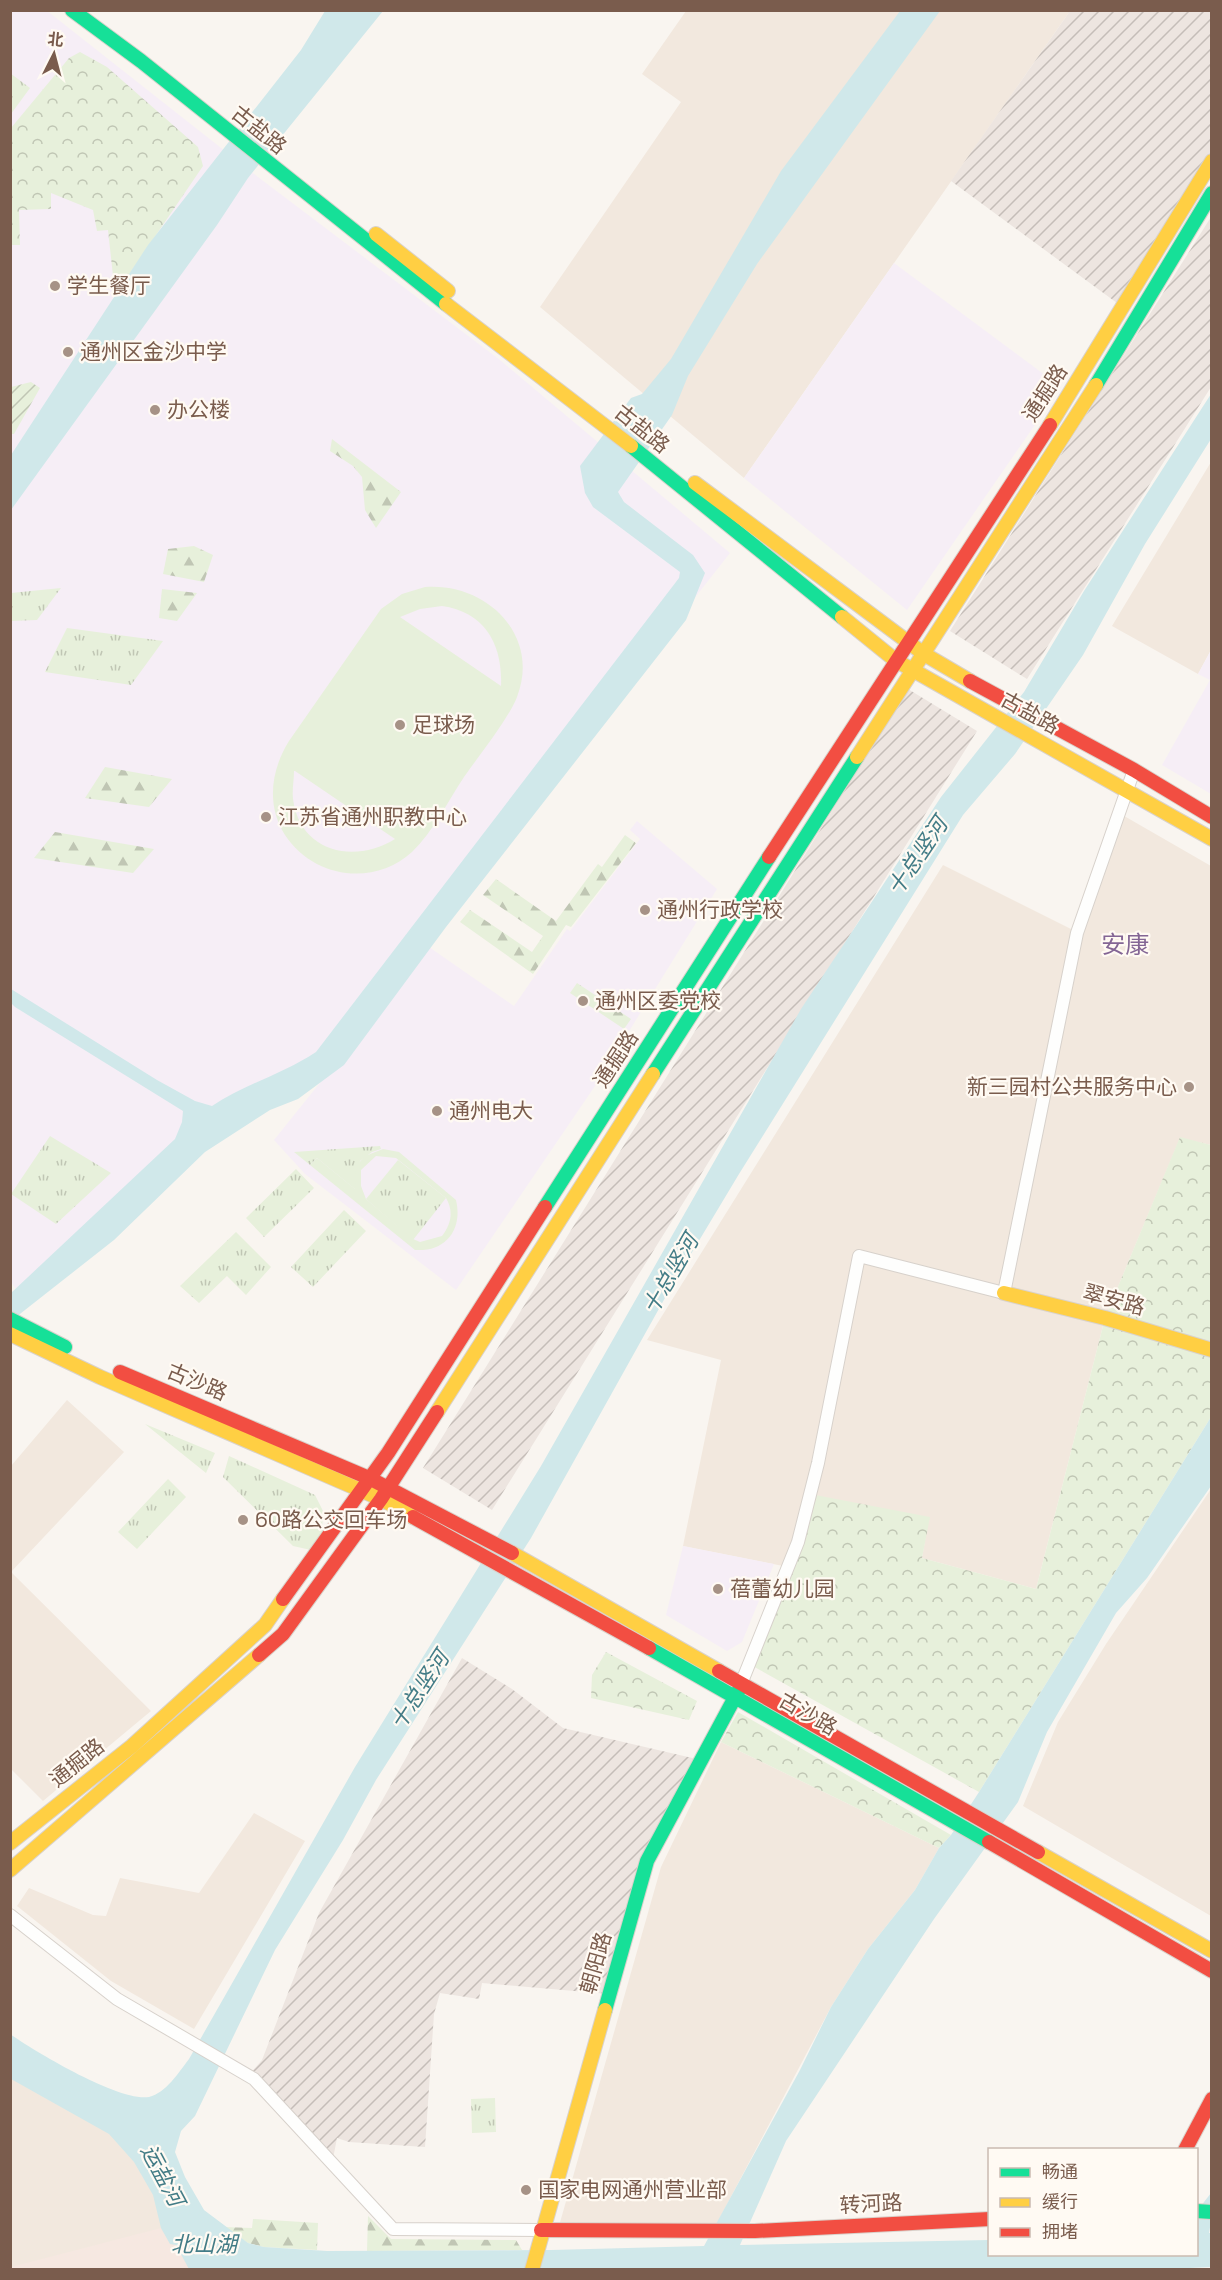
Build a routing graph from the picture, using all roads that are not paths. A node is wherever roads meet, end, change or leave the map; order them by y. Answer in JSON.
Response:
{"nodes":[{"id":1,"x":72,"y":10,"type":"edge"},
{"id":2,"x":92,"y":10,"type":"edge"},
{"id":3,"x":233,"y":129,"type":"junction"},
{"id":4,"x":1212,"y":161,"type":"edge"},
{"id":5,"x":1212,"y":193,"type":"edge"},
{"id":6,"x":654,"y":459,"type":"junction"},
{"id":7,"x":907,"y":643,"type":"junction"},
{"id":8,"x":924,"y":654,"type":"junction"},
{"id":9,"x":895,"y":660,"type":"junction"},
{"id":10,"x":913,"y":672,"type":"junction"},
{"id":11,"x":1134,"y":770,"type":"junction"},
{"id":12,"x":1125,"y":789,"type":"junction"},
{"id":13,"x":1212,"y":817,"type":"edge"},
{"id":14,"x":1212,"y":839,"type":"edge"},
{"id":15,"x":1004,"y":1293,"type":"junction"},
{"id":16,"x":10,"y":1319,"type":"edge"},
{"id":17,"x":10,"y":1334,"type":"edge"},
{"id":18,"x":1212,"y":1350,"type":"edge"},
{"id":19,"x":366,"y":1484,"type":"junction"},
{"id":20,"x":385,"y":1493,"type":"junction"},
{"id":21,"x":738,"y":1690,"type":"junction"},
{"id":22,"x":955,"y":1815,"type":"junction"},
{"id":23,"x":10,"y":1843,"type":"edge"},
{"id":24,"x":10,"y":1870,"type":"edge"},
{"id":25,"x":10,"y":1915,"type":"edge"},
{"id":26,"x":1212,"y":1951,"type":"edge"},
{"id":27,"x":1212,"y":1971,"type":"edge"},
{"id":28,"x":1212,"y":2099,"type":"edge"},
{"id":29,"x":1186,"y":2148,"type":"edge"},
{"id":30,"x":988,"y":2219,"type":"edge"},
{"id":31,"x":540,"y":2236,"type":"junction"},
{"id":32,"x":532,"y":2270,"type":"edge"}],
"edges":[{"from":1,"to":3,"type":"main road","name":"古盐路"},
{"from":2,"to":3,"type":"main road","name":"古盐路"},
{"from":3,"to":6,"type":"main road","name":"古盐路"},
{"from":4,"to":7,"type":"main road","name":"通掘路"},
{"from":5,"to":8,"type":"main road","name":"通掘路"},
{"from":6,"to":7,"type":"main road","name":"古盐路"},
{"from":6,"to":9,"type":"main road","name":"古盐路"},
{"from":7,"to":8,"type":"main road","name":"古盐路"},
{"from":7,"to":9,"type":"main road","name":"通掘路"},
{"from":8,"to":10,"type":"main road","name":"通掘路"},
{"from":8,"to":11,"type":"main road","name":"古盐路"},
{"from":9,"to":10,"type":"main road","name":"古盐路"},
{"from":9,"to":19,"type":"main road","name":"通掘路"},
{"from":10,"to":12,"type":"main road","name":"古盐路"},
{"from":10,"to":20,"type":"main road","name":"通掘路"},
{"from":11,"to":12,"type":"street"},
{"from":11,"to":13,"type":"main road","name":"古盐路"},
{"from":12,"to":14,"type":"main road","name":"古盐路"},
{"from":12,"to":15,"type":"street"},
{"from":15,"to":18,"type":"main road","name":"翠安路"},
{"from":15,"to":21,"type":"street"},
{"from":16,"to":19,"type":"main road","name":"古沙路"},
{"from":17,"to":19,"type":"main road","name":"古沙路"},
{"from":19,"to":20,"type":"main road"},
{"from":19,"to":23,"type":"main road","name":"通掘路"},
{"from":20,"to":21,"type":"main road","name":"古沙路"},
{"from":20,"to":21,"type":"main road","name":"古沙路"},
{"from":20,"to":24,"type":"main road","name":"通掘路"},
{"from":21,"to":22,"type":"main road","name":"古沙路"},
{"from":21,"to":31,"type":"main road","name":"朝阳路"},
{"from":22,"to":26,"type":"main road","name":"古沙路"},
{"from":22,"to":27,"type":"main road","name":"古沙路"},
{"from":25,"to":31,"type":"street"},
{"from":28,"to":29,"type":"main road"},
{"from":30,"to":31,"type":"main road","name":"转河路"},
{"from":31,"to":32,"type":"main road","name":"朝阳路"}]}
